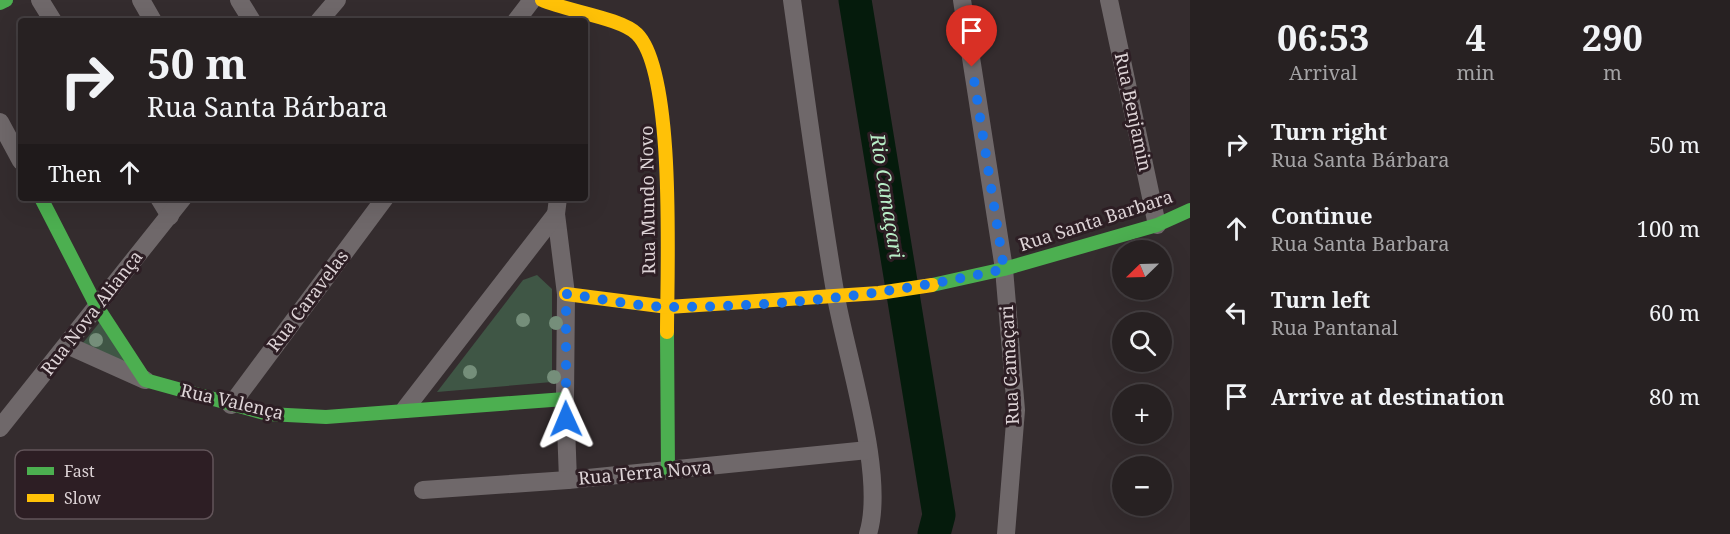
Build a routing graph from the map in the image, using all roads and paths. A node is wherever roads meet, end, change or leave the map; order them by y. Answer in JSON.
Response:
{"nodes":[{"id":1,"x":6,"y":0,"type":"edge"},
{"id":2,"x":40,"y":0,"type":"edge"},
{"id":3,"x":141,"y":0,"type":"edge"},
{"id":4,"x":239,"y":0,"type":"edge"},
{"id":5,"x":338,"y":0,"type":"edge"},
{"id":6,"x":532,"y":0,"type":"edge"},
{"id":7,"x":542,"y":0,"type":"edge"},
{"id":8,"x":792,"y":0,"type":"edge"},
{"id":9,"x":962,"y":0,"type":"edge"},
{"id":10,"x":1109,"y":0,"type":"edge"},
{"id":11,"x":0,"y":3,"type":"edge"},
{"id":12,"x":562,"y":15,"type":"edge"},
{"id":13,"x":51,"y":18,"type":"edge"},
{"id":14,"x":151,"y":18,"type":"edge"},
{"id":15,"x":250,"y":18,"type":"edge"},
{"id":16,"x":322,"y":18,"type":"edge"},
{"id":17,"x":518,"y":18,"type":"edge"},
{"id":18,"x":577,"y":18,"type":"edge"},
{"id":19,"x":588,"y":20,"type":"edge"},
{"id":20,"x":0,"y":122,"type":"edge"},
{"id":21,"x":18,"y":155,"type":"edge"},
{"id":22,"x":43,"y":201,"type":"edge"},
{"id":23,"x":161,"y":201,"type":"edge"},
{"id":24,"x":181,"y":201,"type":"edge"},
{"id":25,"x":383,"y":201,"type":"edge"},
{"id":26,"x":557,"y":206,"type":"edge"},
{"id":27,"x":1190,"y":210,"type":"edge"},
{"id":28,"x":170,"y":216,"type":"junction"},
{"id":29,"x":1157,"y":225,"type":"junction"},
{"id":30,"x":1004,"y":269,"type":"junction"},
{"id":31,"x":566,"y":294,"type":"junction"},
{"id":32,"x":836,"y":298,"type":"junction"},
{"id":33,"x":96,"y":305,"type":"junction"},
{"id":34,"x":668,"y":307,"type":"junction"},
{"id":35,"x":67,"y":345,"type":"junction"},
{"id":36,"x":145,"y":380,"type":"junction"},
{"id":37,"x":565,"y":399,"type":"junction"},
{"id":38,"x":231,"y":405,"type":"junction"},
{"id":39,"x":405,"y":409,"type":"junction"},
{"id":40,"x":0,"y":428,"type":"edge"},
{"id":41,"x":868,"y":450,"type":"junction"},
{"id":42,"x":668,"y":471,"type":"junction"},
{"id":43,"x":568,"y":480,"type":"junction"},
{"id":44,"x":423,"y":490,"type":"dead end"},
{"id":45,"x":868,"y":534,"type":"edge"},
{"id":46,"x":1006,"y":534,"type":"edge"}],
"edges":[{"from":1,"to":11,"type":"street"},
{"from":2,"to":13,"type":"street"},
{"from":3,"to":14,"type":"street"},
{"from":4,"to":15,"type":"street"},
{"from":5,"to":16,"type":"street"},
{"from":6,"to":17,"type":"street"},
{"from":7,"to":12,"type":"street","name":"Rua Mundo Novo"},
{"from":8,"to":32,"type":"street"},
{"from":9,"to":30,"type":"street","name":"Rua Camaçari"},
{"from":10,"to":29,"type":"street","name":"Rua Benjamin"},
{"from":12,"to":18,"type":"street","name":"Rua Mundo Novo"},
{"from":19,"to":34,"type":"street","name":"Rua Mundo Novo"},
{"from":20,"to":21,"type":"street"},
{"from":22,"to":33,"type":"street"},
{"from":23,"to":28,"type":"street"},
{"from":24,"to":28,"type":"street","name":"Rua Nova Aliança"},
{"from":25,"to":38,"type":"street","name":"Rua Caravelas"},
{"from":26,"to":31,"type":"street"},
{"from":26,"to":39,"type":"street"},
{"from":27,"to":29,"type":"street","name":"Rua Santa Barbara"},
{"from":28,"to":33,"type":"street","name":"Rua Nova Aliança"},
{"from":29,"to":30,"type":"street","name":"Rua Santa Barbara"},
{"from":30,"to":32,"type":"street","name":"Rua Santa Barbara"},
{"from":30,"to":46,"type":"street","name":"Rua Camaçari"},
{"from":31,"to":34,"type":"street","name":"Rua Santa Barbara"},
{"from":31,"to":37,"type":"street"},
{"from":32,"to":34,"type":"street","name":"Rua Santa Barbara"},
{"from":32,"to":41,"type":"street"},
{"from":33,"to":35,"type":"street","name":"Rua Nova Aliança"},
{"from":33,"to":36,"type":"street"},
{"from":34,"to":42,"type":"street","name":"Rua Mundo Novo"},
{"from":35,"to":36,"type":"street"},
{"from":35,"to":40,"type":"street","name":"Rua Nova Aliança"},
{"from":36,"to":38,"type":"street","name":"Rua Valença"},
{"from":37,"to":39,"type":"street","name":"Rua Valença"},
{"from":37,"to":43,"type":"street"},
{"from":38,"to":39,"type":"street","name":"Rua Valença"},
{"from":41,"to":42,"type":"street","name":"Rua Terra Nova"},
{"from":41,"to":45,"type":"street"},
{"from":42,"to":43,"type":"street","name":"Rua Terra Nova"},
{"from":43,"to":44,"type":"street","name":"Rua Terra Nova"}]}
